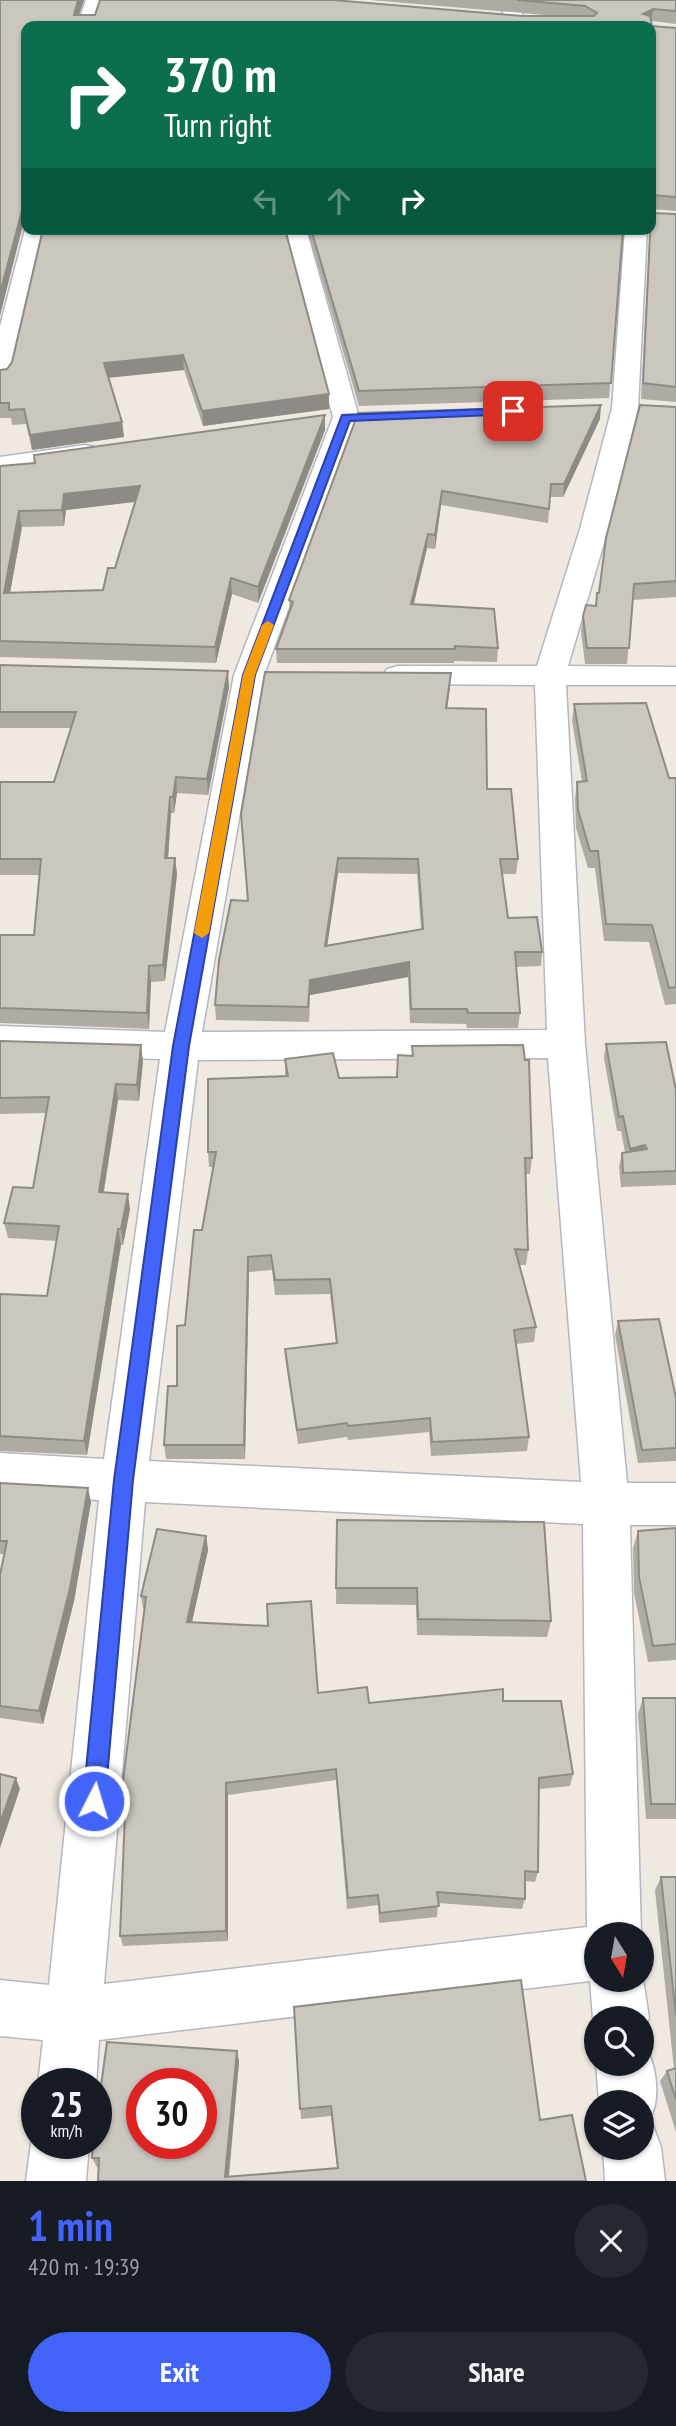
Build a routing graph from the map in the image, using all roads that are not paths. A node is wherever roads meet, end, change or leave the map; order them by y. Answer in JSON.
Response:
{"nodes":[{"id":1,"x":95,"y":0,"type":"edge"},
{"id":2,"x":505,"y":0,"type":"edge"},
{"id":3,"x":88,"y":21,"type":"edge"},
{"id":4,"x":518,"y":21,"type":"edge"},
{"id":5,"x":297,"y":235,"type":"edge"},
{"id":6,"x":636,"y":235,"type":"edge"},
{"id":7,"x":25,"y":240,"type":"edge"},
{"id":8,"x":0,"y":376,"type":"edge"},
{"id":9,"x":111,"y":450,"type":"edge"},
{"id":10,"x":0,"y":465,"type":"edge"},
{"id":11,"x":372,"y":675,"type":"edge"},
{"id":12,"x":550,"y":675,"type":"junction"},
{"id":13,"x":676,"y":676,"type":"edge"},
{"id":14,"x":0,"y":1040,"type":"edge"},
{"id":15,"x":566,"y":1044,"type":"junction"},
{"id":16,"x":181,"y":1046,"type":"junction"},
{"id":17,"x":0,"y":1474,"type":"edge"},
{"id":18,"x":124,"y":1480,"type":"junction"},
{"id":19,"x":606,"y":1504,"type":"junction"},
{"id":20,"x":676,"y":1504,"type":"edge"},
{"id":21,"x":614,"y":1922,"type":"edge"},
{"id":22,"x":584,"y":1955,"type":"edge"},
{"id":23,"x":0,"y":2008,"type":"edge"},
{"id":24,"x":75,"y":2015,"type":"junction"},
{"id":25,"x":69,"y":2068,"type":"edge"},
{"id":26,"x":58,"y":2159,"type":"edge"},
{"id":27,"x":633,"y":2160,"type":"edge"},
{"id":28,"x":56,"y":2181,"type":"edge"},
{"id":29,"x":635,"y":2181,"type":"edge"}],
"edges":[{"from":1,"to":3,"type":"street"},
{"from":2,"to":4,"type":"street"},
{"from":5,"to":16,"type":"street"},
{"from":6,"to":12,"type":"street"},
{"from":7,"to":8,"type":"street"},
{"from":9,"to":10,"type":"street"},
{"from":11,"to":12,"type":"street"},
{"from":12,"to":13,"type":"street"},
{"from":12,"to":15,"type":"street"},
{"from":14,"to":16,"type":"street"},
{"from":15,"to":16,"type":"street"},
{"from":15,"to":19,"type":"street"},
{"from":16,"to":18,"type":"street"},
{"from":17,"to":18,"type":"street"},
{"from":18,"to":19,"type":"street"},
{"from":18,"to":24,"type":"street"},
{"from":19,"to":20,"type":"street"},
{"from":19,"to":21,"type":"street"},
{"from":22,"to":24,"type":"street"},
{"from":23,"to":24,"type":"street"},
{"from":24,"to":25,"type":"street"},
{"from":26,"to":28,"type":"street"},
{"from":27,"to":29,"type":"street"}]}
